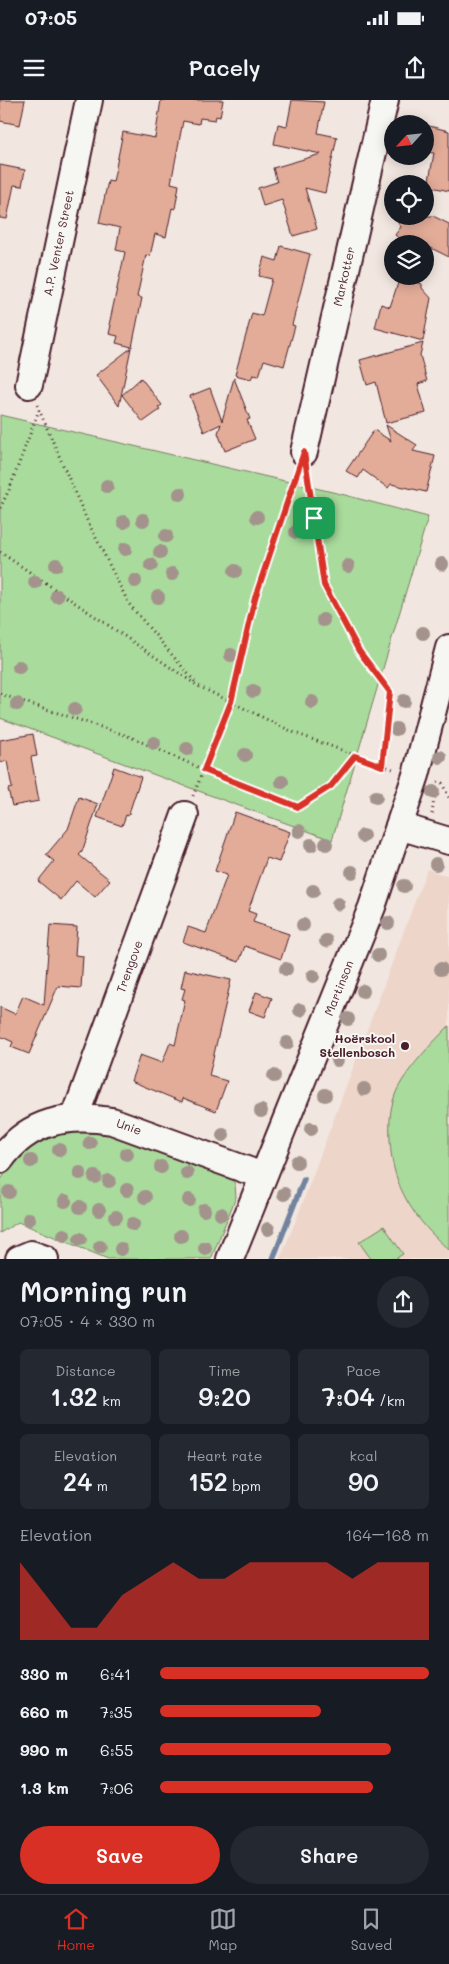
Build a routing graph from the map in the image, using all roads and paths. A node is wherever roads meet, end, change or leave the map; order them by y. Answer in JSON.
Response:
{"nodes":[{"id":1,"x":89,"y":100,"type":"edge"},
{"id":2,"x":384,"y":100,"type":"edge"},
{"id":3,"x":29,"y":385,"type":"joint"},
{"id":4,"x":39,"y":410,"type":"junction"},
{"id":5,"x":304,"y":452,"type":"junction"},
{"id":6,"x":0,"y":508,"type":"edge"},
{"id":7,"x":0,"y":552,"type":"edge"},
{"id":8,"x":449,"y":648,"type":"edge"},
{"id":9,"x":198,"y":686,"type":"junction"},
{"id":10,"x":0,"y":694,"type":"edge"},
{"id":11,"x":231,"y":702,"type":"junction"},
{"id":12,"x":355,"y":756,"type":"junction"},
{"id":13,"x":382,"y":766,"type":"junction"},
{"id":14,"x":393,"y":769,"type":"dead end"},
{"id":15,"x":204,"y":770,"type":"junction"},
{"id":16,"x":449,"y":798,"type":"edge"},
{"id":17,"x":185,"y":815,"type":"joint"},
{"id":18,"x":431,"y":821,"type":"dead end"},
{"id":19,"x":399,"y":826,"type":"junction"},
{"id":20,"x":449,"y":841,"type":"edge"},
{"id":21,"x":75,"y":1117,"type":"junction"},
{"id":22,"x":0,"y":1160,"type":"edge"},
{"id":23,"x":263,"y":1176,"type":"junction"},
{"id":24,"x":19,"y":1259,"type":"edge"},
{"id":25,"x":46,"y":1259,"type":"edge"},
{"id":26,"x":230,"y":1259,"type":"edge"}],
"edges":[{"from":1,"to":3,"type":"street","name":"A.P. Venter Street"},
{"from":2,"to":5,"type":"street","name":"Markotter"},
{"from":3,"to":4,"type":"path"},
{"from":4,"to":6,"type":"path"},
{"from":4,"to":9,"type":"path"},
{"from":5,"to":11,"type":"path"},
{"from":5,"to":13,"type":"path"},
{"from":7,"to":9,"type":"path"},
{"from":8,"to":19,"type":"street"},
{"from":9,"to":11,"type":"path"},
{"from":10,"to":15,"type":"path"},
{"from":11,"to":12,"type":"path"},
{"from":11,"to":15,"type":"path"},
{"from":12,"to":13,"type":"path"},
{"from":12,"to":15,"type":"path"},
{"from":13,"to":14,"type":"path"},
{"from":15,"to":17,"type":"path"},
{"from":16,"to":18,"type":"path"},
{"from":17,"to":21,"type":"street","name":"Trengove"},
{"from":19,"to":20,"type":"street"},
{"from":19,"to":23,"type":"street","name":"Martinson"},
{"from":21,"to":22,"type":"street","name":"Unie"},
{"from":21,"to":23,"type":"street","name":"Unie"},
{"from":23,"to":26,"type":"street"},
{"from":24,"to":25,"type":"street"}]}
